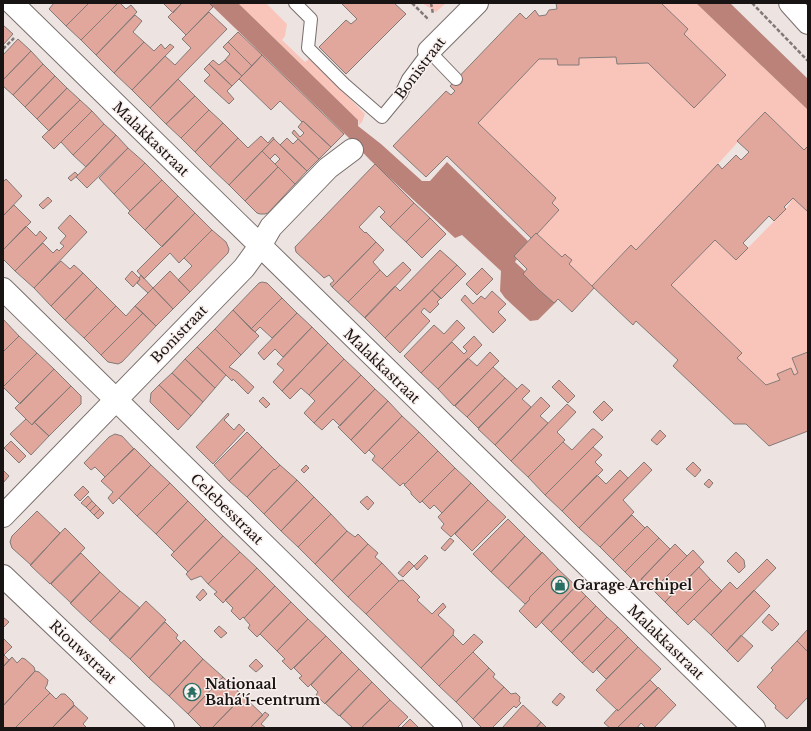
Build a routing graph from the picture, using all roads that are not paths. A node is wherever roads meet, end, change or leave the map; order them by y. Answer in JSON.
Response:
{"nodes":[{"id":1,"x":12,"y":3,"type":"edge"},
{"id":2,"x":295,"y":3,"type":"edge"},
{"id":3,"x":477,"y":3,"type":"edge"},
{"id":4,"x":790,"y":3,"type":"edge"},
{"id":5,"x":808,"y":23,"type":"edge"},
{"id":6,"x":429,"y":51,"type":"junction"},
{"id":7,"x":456,"y":79,"type":"dead end"},
{"id":8,"x":352,"y":150,"type":"dead end"},
{"id":9,"x":260,"y":246,"type":"junction"},
{"id":10,"x":3,"y":289,"type":"edge"},
{"id":11,"x":115,"y":400,"type":"junction"},
{"id":12,"x":3,"y":516,"type":"edge"},
{"id":13,"x":3,"y":576,"type":"edge"},
{"id":14,"x":163,"y":728,"type":"edge"},
{"id":15,"x":451,"y":728,"type":"edge"},
{"id":16,"x":754,"y":728,"type":"edge"}],
"edges":[{"from":1,"to":9,"type":"street","name":"Malakkastraat"},
{"from":2,"to":6,"type":"lane","name":"Bonistraat"},
{"from":3,"to":6,"type":"street","name":"Bonistraat"},
{"from":4,"to":5,"type":"street"},
{"from":6,"to":7,"type":"lane"},
{"from":8,"to":9,"type":"street","name":"Bonistraat"},
{"from":9,"to":11,"type":"street","name":"Bonistraat"},
{"from":9,"to":16,"type":"street","name":"Malakkastraat"},
{"from":10,"to":11,"type":"street","name":"Celebesstraat"},
{"from":11,"to":12,"type":"street","name":"Bonistraat"},
{"from":11,"to":15,"type":"street","name":"Celebesstraat"},
{"from":13,"to":14,"type":"street","name":"Riouwstraat"}]}
